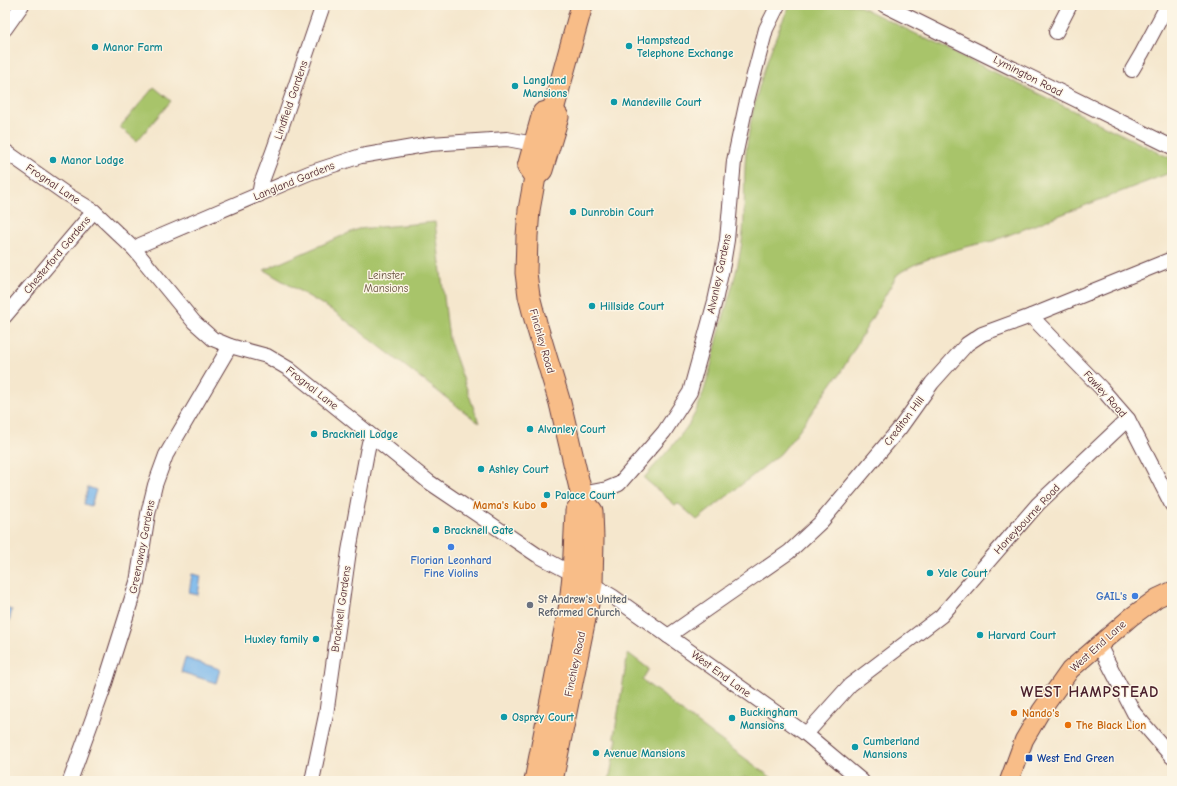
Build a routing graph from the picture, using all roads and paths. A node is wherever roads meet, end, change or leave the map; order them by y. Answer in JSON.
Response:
{"nodes":[{"id":1,"x":22,"y":5,"type":"edge"},
{"id":2,"x":323,"y":5,"type":"edge"},
{"id":3,"x":582,"y":5,"type":"edge"},
{"id":4,"x":778,"y":5,"type":"edge"},
{"id":5,"x":884,"y":5,"type":"edge"},
{"id":6,"x":1070,"y":5,"type":"edge"},
{"id":7,"x":1168,"y":7,"type":"edge"},
{"id":8,"x":5,"y":29,"type":"edge"},
{"id":9,"x":1056,"y":32,"type":"dead end"},
{"id":10,"x":1132,"y":70,"type":"dead end"},
{"id":11,"x":553,"y":110,"type":"junction"},
{"id":12,"x":534,"y":144,"type":"junction"},
{"id":13,"x":1172,"y":147,"type":"edge"},
{"id":14,"x":5,"y":151,"type":"edge"},
{"id":15,"x":535,"y":177,"type":"junction"},
{"id":16,"x":260,"y":195,"type":"junction"},
{"id":17,"x":94,"y":211,"type":"junction"},
{"id":18,"x":135,"y":250,"type":"junction"},
{"id":19,"x":1172,"y":259,"type":"edge"},
{"id":20,"x":5,"y":316,"type":"edge"},
{"id":21,"x":1031,"y":316,"type":"junction"},
{"id":22,"x":230,"y":346,"type":"junction"},
{"id":23,"x":1128,"y":419,"type":"junction"},
{"id":24,"x":373,"y":437,"type":"junction"},
{"id":25,"x":582,"y":497,"type":"junction"},
{"id":26,"x":1172,"y":505,"type":"edge"},
{"id":27,"x":583,"y":579,"type":"junction"},
{"id":28,"x":1172,"y":591,"type":"edge"},
{"id":29,"x":668,"y":636,"type":"junction"},
{"id":30,"x":1099,"y":645,"type":"junction"},
{"id":31,"x":806,"y":734,"type":"junction"},
{"id":32,"x":1172,"y":757,"type":"edge"},
{"id":33,"x":70,"y":781,"type":"edge"},
{"id":34,"x":312,"y":781,"type":"edge"},
{"id":35,"x":535,"y":781,"type":"edge"},
{"id":36,"x":552,"y":781,"type":"edge"},
{"id":37,"x":862,"y":781,"type":"edge"},
{"id":38,"x":1010,"y":781,"type":"edge"}],
"edges":[{"from":1,"to":8,"type":"street"},
{"from":2,"to":16,"type":"street","name":"Lindfield Gardens"},
{"from":3,"to":11,"type":"highway","name":"Finchley Road"},
{"from":4,"to":25,"type":"street","name":"Alvanley Gardens"},
{"from":5,"to":13,"type":"street","name":"Lymington Road"},
{"from":6,"to":9,"type":"street"},
{"from":7,"to":10,"type":"street"},
{"from":11,"to":12,"type":"highway","name":"Finchley Road"},
{"from":11,"to":15,"type":"highway","name":"Finchley Road"},
{"from":12,"to":15,"type":"highway","name":"Finchley Road"},
{"from":12,"to":16,"type":"street","name":"Langland Gardens"},
{"from":14,"to":17,"type":"street","name":"Frognal Lane"},
{"from":15,"to":25,"type":"highway","name":"Finchley Road"},
{"from":16,"to":18,"type":"street","name":"Langland Gardens"},
{"from":17,"to":18,"type":"street","name":"Frognal Lane"},
{"from":17,"to":20,"type":"street","name":"Chesterford Gardens"},
{"from":18,"to":22,"type":"street","name":"Frognal Lane"},
{"from":19,"to":21,"type":"street","name":"Crediton Hill"},
{"from":21,"to":23,"type":"street","name":"Fawley Road"},
{"from":21,"to":29,"type":"street","name":"Crediton Hill"},
{"from":22,"to":24,"type":"street","name":"Frognal Lane"},
{"from":22,"to":33,"type":"street","name":"Greenaway Gardens"},
{"from":23,"to":26,"type":"street","name":"Fawley Road"},
{"from":23,"to":31,"type":"street","name":"Honeybourne Road"},
{"from":24,"to":27,"type":"street","name":"Frognal Lane"},
{"from":24,"to":34,"type":"street","name":"Bracknell Gardens"},
{"from":25,"to":27,"type":"highway","name":"Finchley Road"},
{"from":27,"to":29,"type":"street","name":"West End Lane"},
{"from":27,"to":35,"type":"highway","name":"Finchley Road"},
{"from":27,"to":36,"type":"highway","name":"Finchley Road"},
{"from":28,"to":30,"type":"main road","name":"West End Lane"},
{"from":29,"to":31,"type":"street","name":"West End Lane"},
{"from":30,"to":32,"type":"street"},
{"from":30,"to":38,"type":"main road","name":"West End Lane"},
{"from":31,"to":37,"type":"street","name":"West End Lane"}]}
